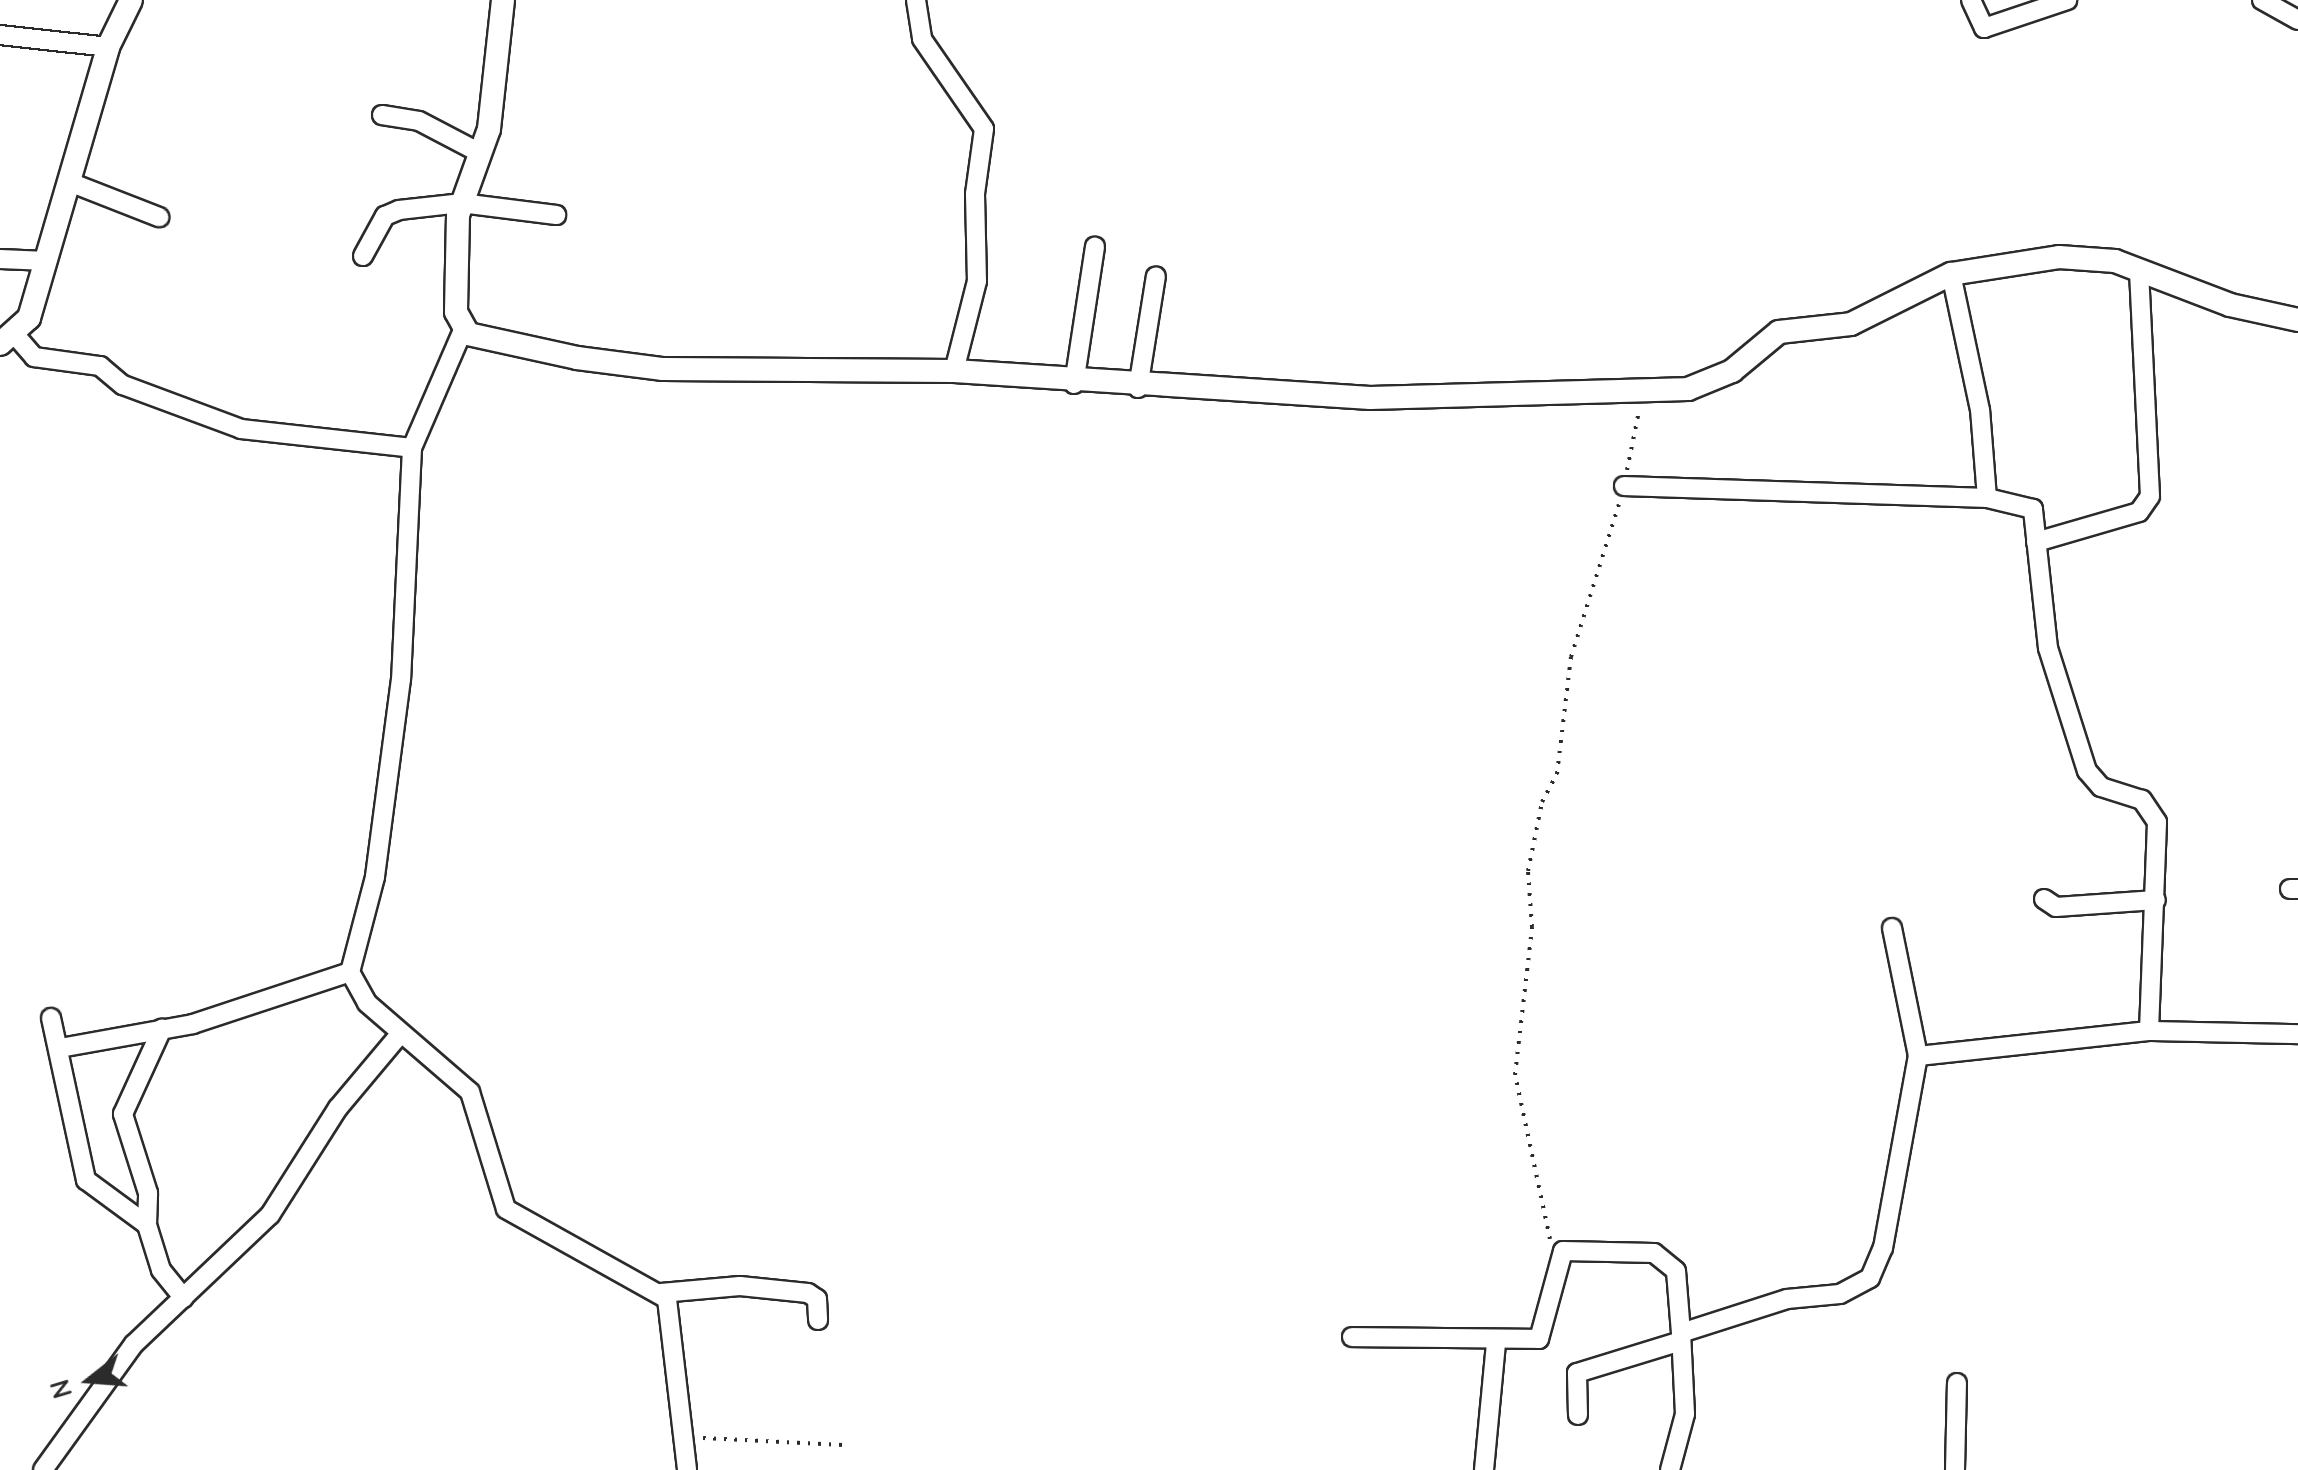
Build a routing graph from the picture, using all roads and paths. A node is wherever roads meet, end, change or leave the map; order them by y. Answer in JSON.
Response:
{"nodes":[{"id":1,"x":131,"y":0,"type":"edge"},
{"id":2,"x":503,"y":0,"type":"edge"},
{"id":3,"x":916,"y":0,"type":"edge"},
{"id":4,"x":1971,"y":0,"type":"edge"},
{"id":5,"x":2068,"y":0,"type":"edge"},
{"id":6,"x":2262,"y":0,"type":"edge"},
{"id":7,"x":2298,"y":20,"type":"edge"},
{"id":8,"x":0,"y":35,"type":"edge"},
{"id":9,"x":108,"y":48,"type":"junction"},
{"id":10,"x":382,"y":115,"type":"dead end"},
{"id":11,"x":480,"y":153,"type":"junction"},
{"id":12,"x":70,"y":182,"type":"junction"},
{"id":13,"x":461,"y":203,"type":"junction"},
{"id":14,"x":556,"y":215,"type":"dead end"},
{"id":15,"x":159,"y":217,"type":"dead end"},
{"id":16,"x":1095,"y":248,"type":"dead end"},
{"id":17,"x":363,"y":256,"type":"dead end"},
{"id":18,"x":0,"y":259,"type":"edge"},
{"id":19,"x":47,"y":262,"type":"junction"},
{"id":20,"x":2139,"y":270,"type":"junction"},
{"id":21,"x":1951,"y":274,"type":"junction"},
{"id":22,"x":1156,"y":276,"type":"dead end"},
{"id":23,"x":2298,"y":320,"type":"edge"},
{"id":24,"x":463,"y":330,"type":"junction"},
{"id":25,"x":8,"y":340,"type":"edge"},
{"id":26,"x":954,"y":371,"type":"junction"},
{"id":27,"x":1074,"y":384,"type":"junction"},
{"id":28,"x":1138,"y":388,"type":"junction"},
{"id":29,"x":1642,"y":390,"type":"junction"},
{"id":30,"x":412,"y":448,"type":"junction"},
{"id":31,"x":1624,"y":486,"type":"junction"},
{"id":32,"x":1987,"y":498,"type":"junction"},
{"id":33,"x":2036,"y":542,"type":"junction"},
{"id":34,"x":2044,"y":899,"type":"dead end"},
{"id":35,"x":2156,"y":900,"type":"junction"},
{"id":36,"x":1892,"y":928,"type":"dead end"},
{"id":37,"x":350,"y":972,"type":"junction"},
{"id":38,"x":52,"y":1018,"type":"dead end"},
{"id":39,"x":162,"y":1029,"type":"junction"},
{"id":40,"x":2149,"y":1031,"type":"junction"},
{"id":41,"x":400,"y":1034,"type":"junction"},
{"id":42,"x":2298,"y":1034,"type":"edge"},
{"id":43,"x":60,"y":1048,"type":"junction"},
{"id":44,"x":1918,"y":1056,"type":"junction"},
{"id":45,"x":147,"y":1225,"type":"junction"},
{"id":46,"x":1555,"y":1268,"type":"junction"},
{"id":47,"x":661,"y":1292,"type":"junction"},
{"id":48,"x":184,"y":1298,"type":"junction"},
{"id":49,"x":818,"y":1320,"type":"dead end"},
{"id":50,"x":1352,"y":1337,"type":"dead end"},
{"id":51,"x":1680,"y":1338,"type":"junction"},
{"id":52,"x":1496,"y":1342,"type":"junction"},
{"id":53,"x":1957,"y":1383,"type":"dead end"},
{"id":54,"x":1578,"y":1415,"type":"dead end"},
{"id":55,"x":680,"y":1436,"type":"junction"},
{"id":56,"x":842,"y":1445,"type":"dead end"},
{"id":57,"x":42,"y":1470,"type":"edge"},
{"id":58,"x":688,"y":1470,"type":"edge"},
{"id":59,"x":1484,"y":1470,"type":"edge"},
{"id":60,"x":1670,"y":1470,"type":"edge"},
{"id":61,"x":1955,"y":1470,"type":"edge"}],
"edges":[{"from":1,"to":9,"type":"street"},
{"from":2,"to":11,"type":"street"},
{"from":3,"to":26,"type":"street"},
{"from":4,"to":5,"type":"street"},
{"from":6,"to":7,"type":"street"},
{"from":8,"to":9,"type":"street"},
{"from":9,"to":12,"type":"street"},
{"from":10,"to":11,"type":"street"},
{"from":11,"to":13,"type":"street"},
{"from":12,"to":15,"type":"street"},
{"from":12,"to":19,"type":"street"},
{"from":13,"to":14,"type":"street"},
{"from":13,"to":17,"type":"street"},
{"from":13,"to":24,"type":"street"},
{"from":16,"to":27,"type":"street"},
{"from":18,"to":19,"type":"street"},
{"from":19,"to":25,"type":"street"},
{"from":20,"to":21,"type":"street"},
{"from":20,"to":23,"type":"street"},
{"from":20,"to":33,"type":"street"},
{"from":21,"to":29,"type":"street"},
{"from":21,"to":32,"type":"street"},
{"from":22,"to":28,"type":"street"},
{"from":24,"to":26,"type":"street"},
{"from":24,"to":30,"type":"street"},
{"from":25,"to":30,"type":"street"},
{"from":26,"to":27,"type":"street"},
{"from":27,"to":28,"type":"street"},
{"from":28,"to":29,"type":"street"},
{"from":29,"to":31,"type":"path"},
{"from":30,"to":37,"type":"street"},
{"from":31,"to":32,"type":"street"},
{"from":31,"to":46,"type":"path"},
{"from":32,"to":33,"type":"street"},
{"from":33,"to":35,"type":"street"},
{"from":34,"to":35,"type":"street"},
{"from":35,"to":40,"type":"street"},
{"from":36,"to":44,"type":"street"},
{"from":37,"to":39,"type":"street"},
{"from":37,"to":41,"type":"street"},
{"from":38,"to":43,"type":"street"},
{"from":39,"to":43,"type":"street"},
{"from":39,"to":45,"type":"street"},
{"from":40,"to":42,"type":"street"},
{"from":40,"to":44,"type":"street"},
{"from":41,"to":47,"type":"street"},
{"from":41,"to":48,"type":"street"},
{"from":43,"to":45,"type":"street"},
{"from":44,"to":51,"type":"street"},
{"from":45,"to":48,"type":"street"},
{"from":46,"to":51,"type":"street"},
{"from":46,"to":52,"type":"street"},
{"from":47,"to":49,"type":"street"},
{"from":47,"to":55,"type":"street"},
{"from":48,"to":57,"type":"street"},
{"from":50,"to":52,"type":"street"},
{"from":51,"to":54,"type":"street"},
{"from":51,"to":60,"type":"street"},
{"from":52,"to":59,"type":"street"},
{"from":53,"to":61,"type":"street"},
{"from":55,"to":56,"type":"path"},
{"from":55,"to":58,"type":"street"}]}
